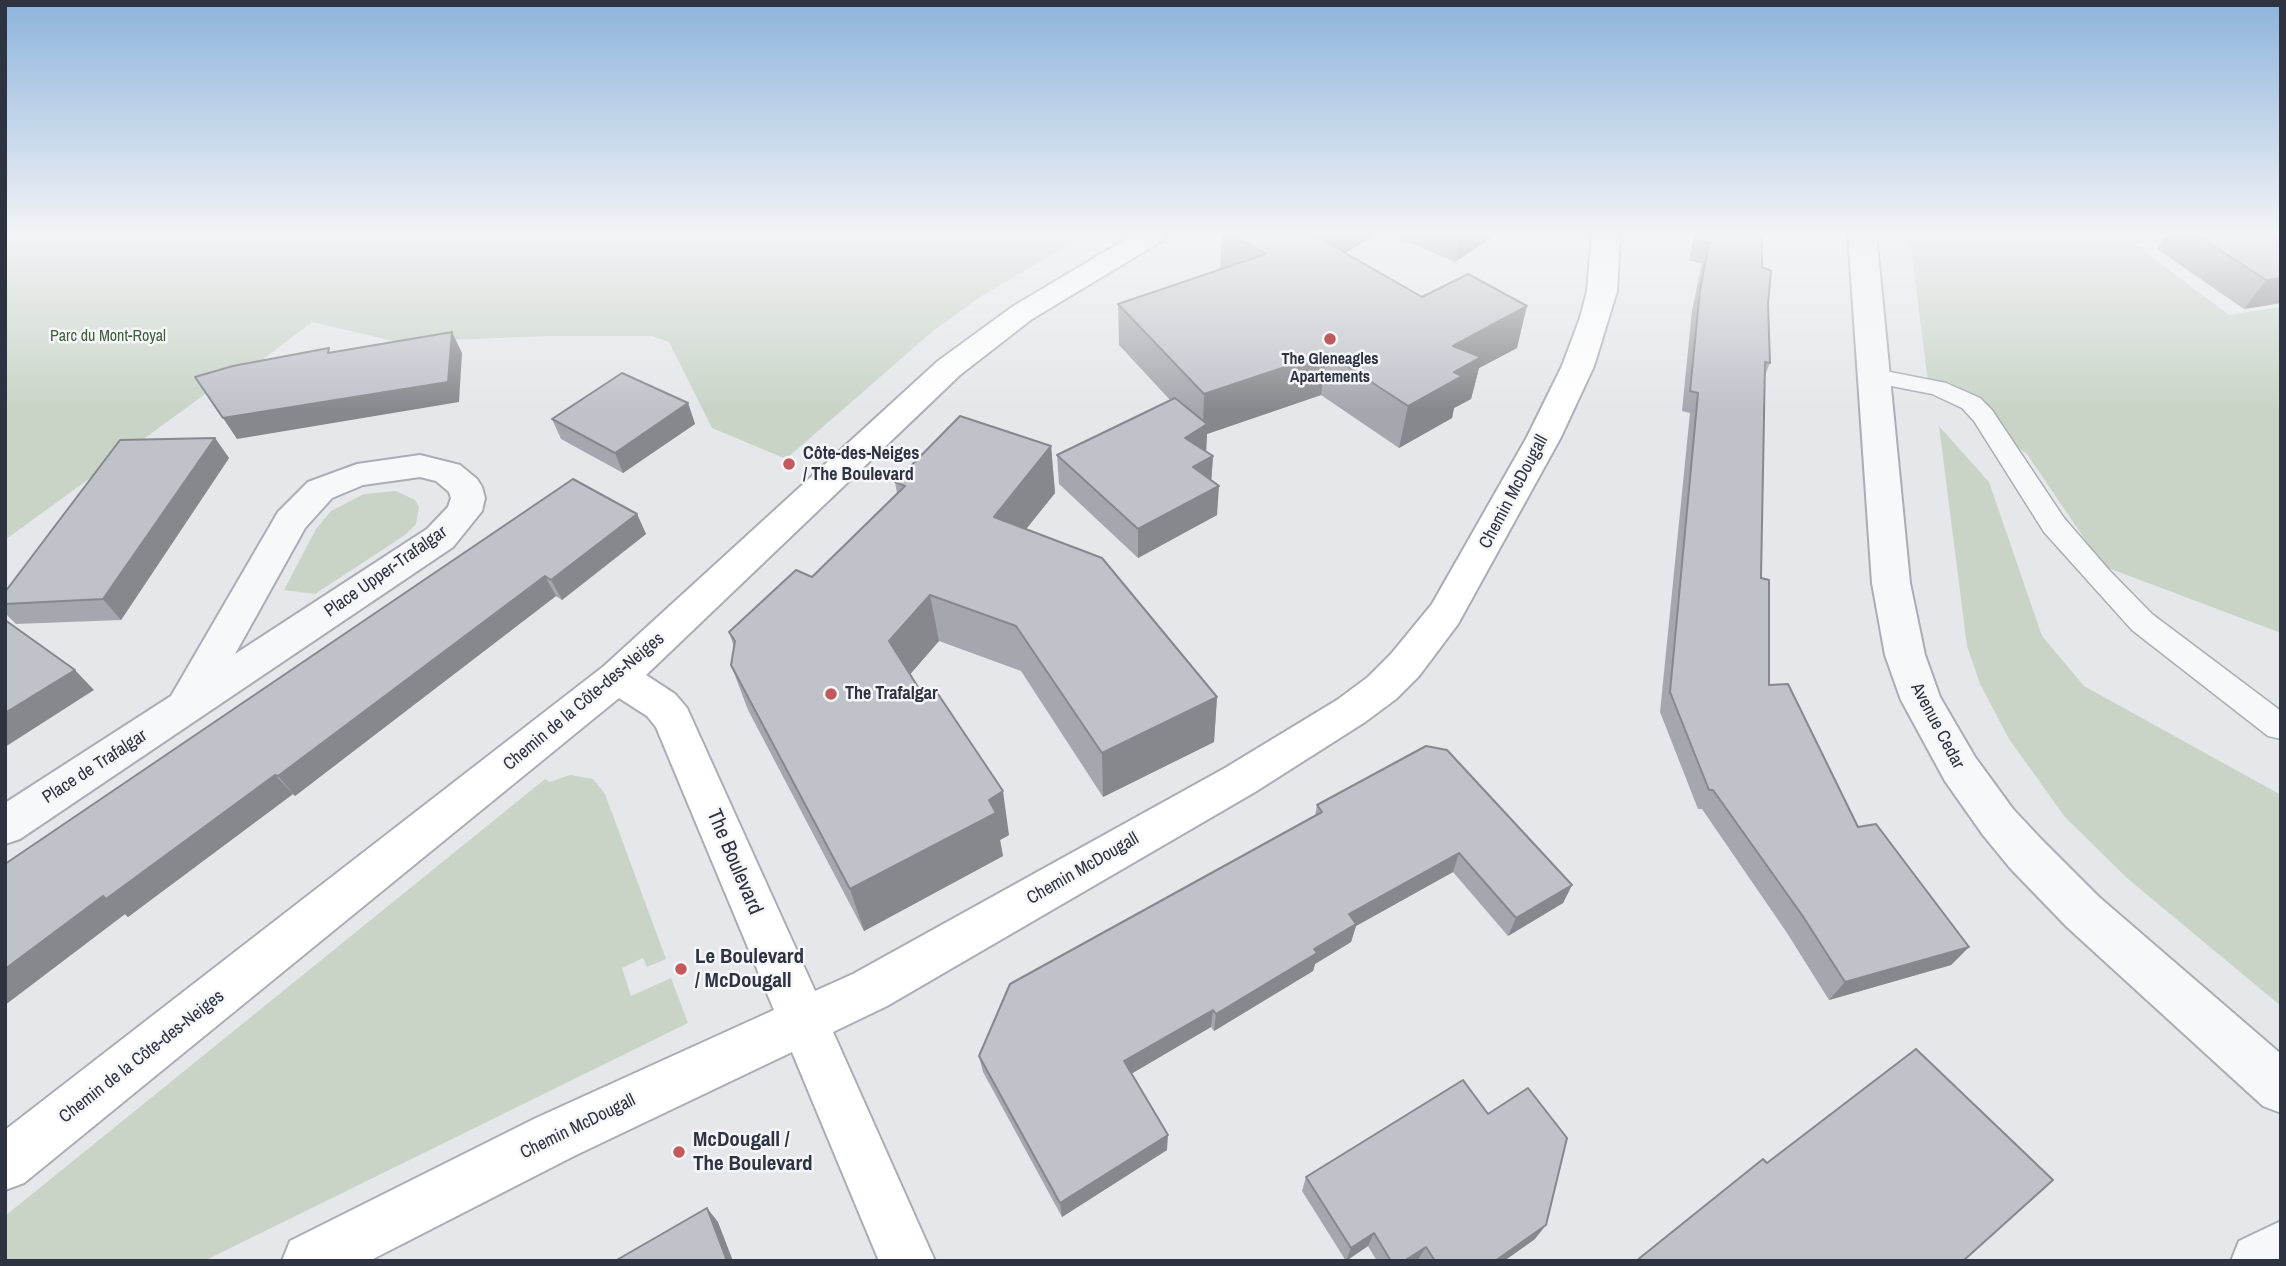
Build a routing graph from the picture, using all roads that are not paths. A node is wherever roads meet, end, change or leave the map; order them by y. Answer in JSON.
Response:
{"nodes":[{"id":1,"x":1057,"y":292,"type":"edge"},
{"id":2,"x":1602,"y":292,"type":"edge"},
{"id":3,"x":1867,"y":292,"type":"edge"},
{"id":4,"x":1875,"y":376,"type":"junction"},
{"id":5,"x":618,"y":677,"type":"junction"},
{"id":6,"x":185,"y":707,"type":"junction"},
{"id":7,"x":2279,"y":727,"type":"dead end"},
{"id":8,"x":5,"y":826,"type":"edge"},
{"id":9,"x":804,"y":1021,"type":"junction"},
{"id":10,"x":2281,"y":1088,"type":"edge"},
{"id":11,"x":5,"y":1164,"type":"edge"},
{"id":12,"x":2281,"y":1249,"type":"edge"},
{"id":13,"x":310,"y":1261,"type":"edge"},
{"id":14,"x":907,"y":1261,"type":"edge"},
{"id":15,"x":2259,"y":1261,"type":"edge"}],
"edges":[{"from":1,"to":5,"type":"main road","name":"Chemin de la Côte-des-Neiges"},
{"from":2,"to":9,"type":"main road","name":"Chemin McDougall"},
{"from":3,"to":4,"type":"street","name":"Avenue Cedar"},
{"from":4,"to":7,"type":"lane"},
{"from":4,"to":10,"type":"street","name":"Avenue Cedar"},
{"from":5,"to":9,"type":"main road","name":"The Boulevard"},
{"from":5,"to":11,"type":"main road","name":"Chemin de la Côte-des-Neiges"},
{"from":6,"to":6,"type":"street","name":"Place Upper-Trafalgar"},
{"from":6,"to":8,"type":"street","name":"Place de Trafalgar"},
{"from":9,"to":13,"type":"main road","name":"Chemin McDougall"},
{"from":9,"to":14,"type":"main road","name":"The Boulevard"},
{"from":12,"to":15,"type":"street"}]}
